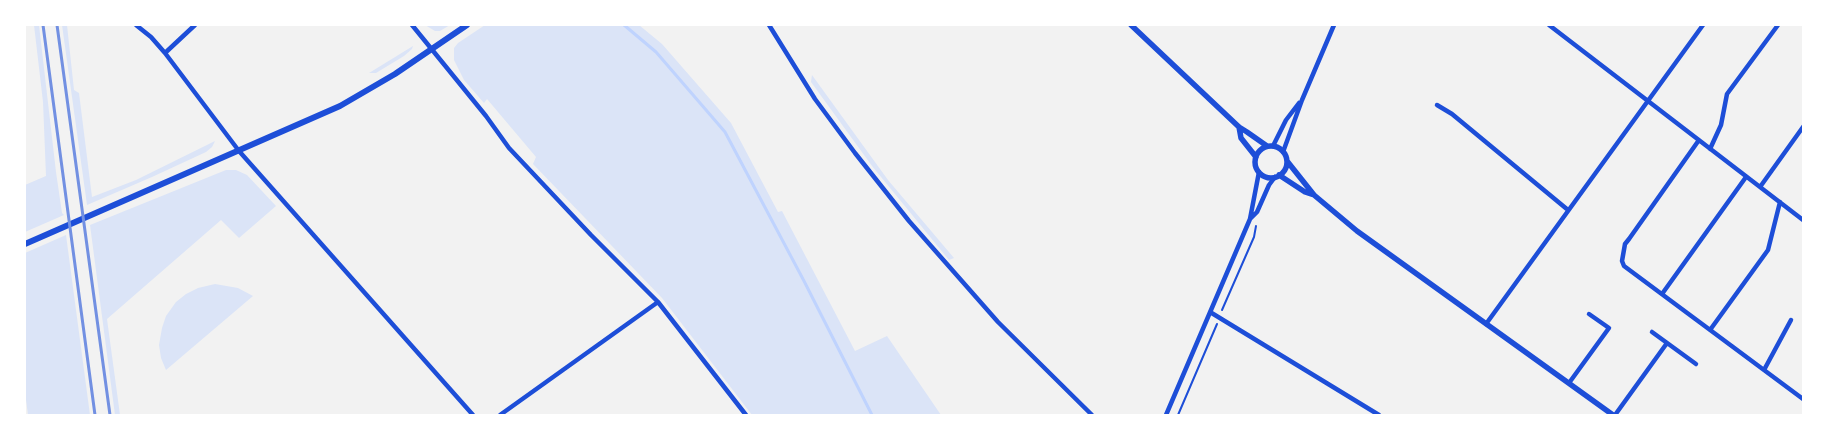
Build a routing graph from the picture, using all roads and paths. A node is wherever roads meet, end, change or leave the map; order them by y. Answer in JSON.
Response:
{"nodes":[{"id":1,"x":136,"y":25,"type":"edge"},
{"id":2,"x":196,"y":25,"type":"edge"},
{"id":3,"x":412,"y":25,"type":"edge"},
{"id":4,"x":468,"y":25,"type":"edge"},
{"id":5,"x":769,"y":25,"type":"edge"},
{"id":6,"x":1131,"y":25,"type":"edge"},
{"id":7,"x":1334,"y":25,"type":"edge"},
{"id":8,"x":1549,"y":25,"type":"edge"},
{"id":9,"x":1703,"y":25,"type":"edge"},
{"id":10,"x":1778,"y":25,"type":"edge"},
{"id":11,"x":432,"y":49,"type":"junction"},
{"id":12,"x":165,"y":53,"type":"junction"},
{"id":13,"x":1302,"y":100,"type":"junction"},
{"id":14,"x":1648,"y":101,"type":"junction"},
{"id":15,"x":1436,"y":105,"type":"dead end"},
{"id":16,"x":1238,"y":128,"type":"junction"},
{"id":17,"x":1803,"y":128,"type":"edge"},
{"id":18,"x":1700,"y":140,"type":"junction"},
{"id":19,"x":1270,"y":146,"type":"junction"},
{"id":20,"x":1710,"y":149,"type":"junction"},
{"id":21,"x":239,"y":151,"type":"junction"},
{"id":22,"x":1283,"y":152,"type":"junction"},
{"id":23,"x":1256,"y":158,"type":"junction"},
{"id":24,"x":1287,"y":162,"type":"junction"},
{"id":25,"x":1259,"y":172,"type":"junction"},
{"id":26,"x":1277,"y":176,"type":"junction"},
{"id":27,"x":1746,"y":177,"type":"junction"},
{"id":28,"x":1760,"y":187,"type":"junction"},
{"id":29,"x":1314,"y":194,"type":"junction"},
{"id":30,"x":1780,"y":202,"type":"junction"},
{"id":31,"x":1568,"y":210,"type":"junction"},
{"id":32,"x":1250,"y":219,"type":"junction"},
{"id":33,"x":1803,"y":220,"type":"edge"},
{"id":34,"x":1255,"y":221,"type":"dead end"},
{"id":35,"x":25,"y":244,"type":"edge"},
{"id":36,"x":1662,"y":294,"type":"junction"},
{"id":37,"x":658,"y":302,"type":"junction"},
{"id":38,"x":1222,"y":310,"type":"dead end"},
{"id":39,"x":1210,"y":312,"type":"junction"},
{"id":40,"x":1589,"y":314,"type":"dead end"},
{"id":41,"x":1791,"y":320,"type":"dead end"},
{"id":42,"x":1486,"y":324,"type":"junction"},
{"id":43,"x":1216,"y":325,"type":"dead end"},
{"id":44,"x":1710,"y":330,"type":"junction"},
{"id":45,"x":1652,"y":332,"type":"dead end"},
{"id":46,"x":1667,"y":343,"type":"junction"},
{"id":47,"x":1696,"y":364,"type":"dead end"},
{"id":48,"x":1764,"y":370,"type":"junction"},
{"id":49,"x":1569,"y":383,"type":"junction"},
{"id":50,"x":1803,"y":399,"type":"edge"},
{"id":51,"x":473,"y":415,"type":"edge"},
{"id":52,"x":500,"y":415,"type":"edge"},
{"id":53,"x":746,"y":415,"type":"edge"},
{"id":54,"x":1092,"y":415,"type":"edge"},
{"id":55,"x":1166,"y":415,"type":"edge"},
{"id":56,"x":1178,"y":415,"type":"edge"},
{"id":57,"x":1379,"y":415,"type":"edge"},
{"id":58,"x":1614,"y":415,"type":"edge"}],
"edges":[{"from":1,"to":12,"type":"street"},
{"from":2,"to":12,"type":"street"},
{"from":3,"to":11,"type":"street"},
{"from":4,"to":11,"type":"main road"},
{"from":5,"to":54,"type":"street"},
{"from":6,"to":16,"type":"street"},
{"from":7,"to":13,"type":"street"},
{"from":8,"to":14,"type":"street"},
{"from":9,"to":14,"type":"street"},
{"from":10,"to":20,"type":"street"},
{"from":11,"to":21,"type":"main road"},
{"from":11,"to":37,"type":"street"},
{"from":12,"to":21,"type":"street"},
{"from":13,"to":19,"type":"street"},
{"from":13,"to":22,"type":"street"},
{"from":14,"to":18,"type":"street"},
{"from":14,"to":31,"type":"street"},
{"from":15,"to":31,"type":"street"},
{"from":16,"to":19,"type":"street"},
{"from":16,"to":23,"type":"street"},
{"from":17,"to":28,"type":"street"},
{"from":18,"to":20,"type":"street"},
{"from":18,"to":36,"type":"street"},
{"from":19,"to":22,"type":"street"},
{"from":19,"to":23,"type":"street"},
{"from":20,"to":27,"type":"street"},
{"from":21,"to":35,"type":"main road"},
{"from":21,"to":51,"type":"street"},
{"from":22,"to":24,"type":"street"},
{"from":23,"to":25,"type":"street"},
{"from":24,"to":26,"type":"street"},
{"from":24,"to":29,"type":"street"},
{"from":25,"to":26,"type":"street"},
{"from":25,"to":32,"type":"street"},
{"from":26,"to":29,"type":"street"},
{"from":26,"to":32,"type":"street"},
{"from":27,"to":28,"type":"street"},
{"from":27,"to":36,"type":"street"},
{"from":28,"to":30,"type":"street"},
{"from":29,"to":42,"type":"street"},
{"from":30,"to":33,"type":"street"},
{"from":30,"to":44,"type":"street"},
{"from":31,"to":42,"type":"street"},
{"from":32,"to":39,"type":"street"},
{"from":34,"to":38,"type":"path"},
{"from":36,"to":44,"type":"street"},
{"from":37,"to":52,"type":"street"},
{"from":37,"to":53,"type":"street"},
{"from":39,"to":55,"type":"street"},
{"from":39,"to":57,"type":"street"},
{"from":40,"to":49,"type":"street"},
{"from":41,"to":48,"type":"street"},
{"from":42,"to":49,"type":"street"},
{"from":43,"to":56,"type":"path"},
{"from":44,"to":48,"type":"street"},
{"from":45,"to":46,"type":"street"},
{"from":46,"to":47,"type":"street"},
{"from":46,"to":58,"type":"street"},
{"from":48,"to":50,"type":"street"},
{"from":49,"to":58,"type":"street"}]}
